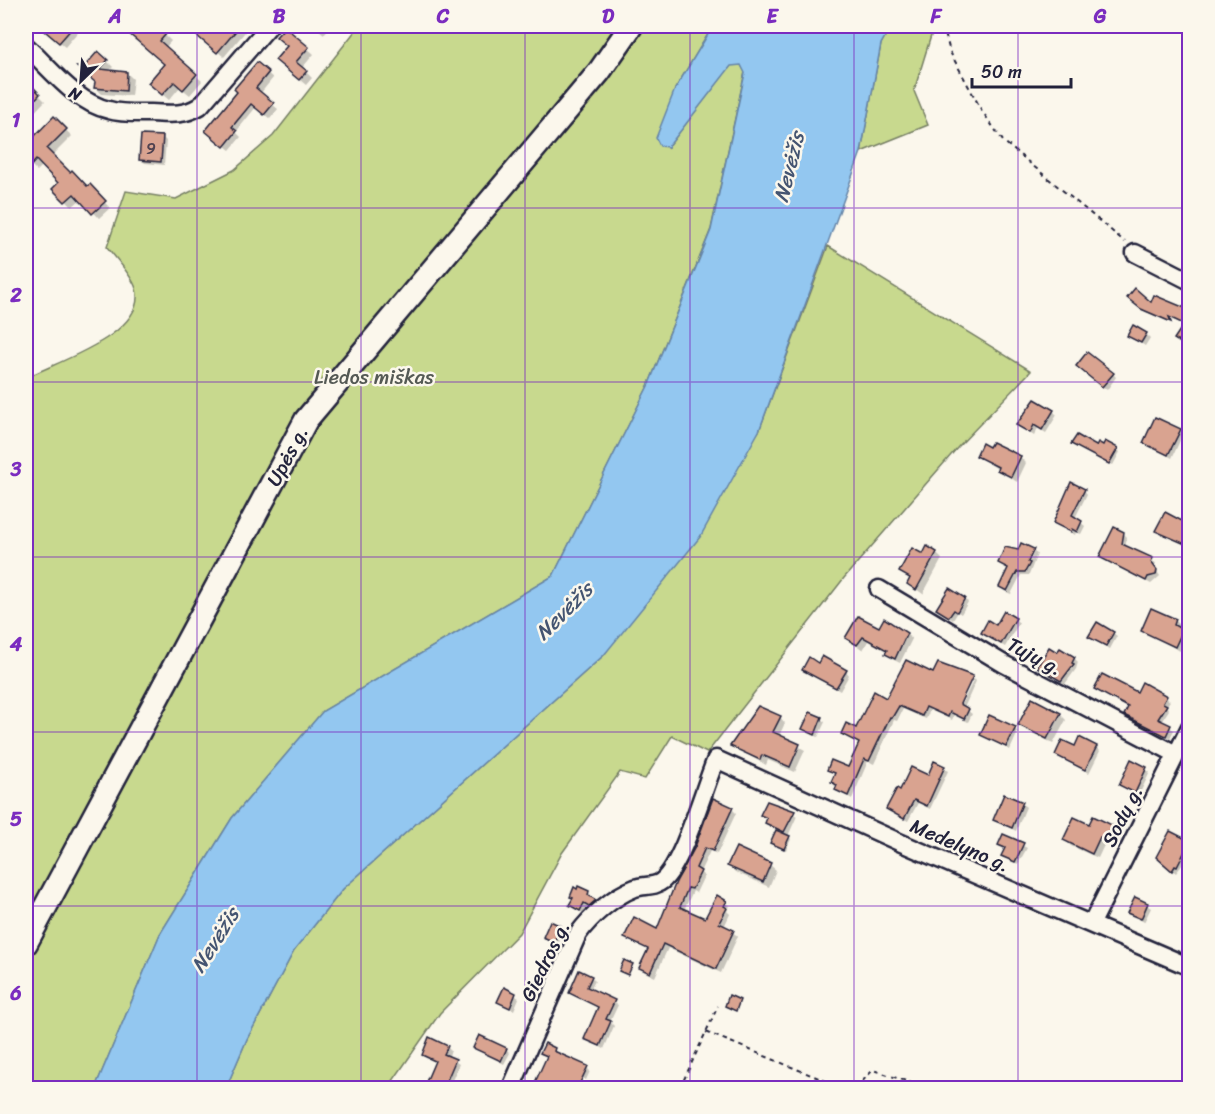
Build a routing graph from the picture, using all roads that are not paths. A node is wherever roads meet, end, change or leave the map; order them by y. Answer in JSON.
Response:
{"nodes":[{"id":1,"x":269,"y":26,"type":"edge"},
{"id":2,"x":631,"y":26,"type":"edge"},
{"id":3,"x":26,"y":46,"type":"edge"},
{"id":4,"x":1135,"y":253,"type":"road end"},
{"id":5,"x":1190,"y":281,"type":"edge"},
{"id":6,"x":879,"y":588,"type":"dead end"},
{"id":7,"x":1190,"y":727,"type":"edge"},
{"id":8,"x":1176,"y":754,"type":"junction"},
{"id":9,"x":716,"y":759,"type":"joint"},
{"id":10,"x":1092,"y":923,"type":"junction"},
{"id":11,"x":26,"y":943,"type":"edge"},
{"id":12,"x":1190,"y":967,"type":"edge"},
{"id":13,"x":511,"y":1089,"type":"edge"}],
"edges":[{"from":1,"to":3,"type":"street"},
{"from":2,"to":11,"type":"main road","name":"Upės g."},
{"from":4,"to":5,"type":"street"},
{"from":6,"to":8,"type":"street","name":"Tujų g."},
{"from":7,"to":8,"type":"street","name":"Sodų g."},
{"from":8,"to":10,"type":"street","name":"Sodų g."},
{"from":9,"to":10,"type":"street","name":"Medelyno g."},
{"from":9,"to":13,"type":"street","name":"Giedros g."},
{"from":10,"to":12,"type":"street","name":"Medelyno g."}]}
